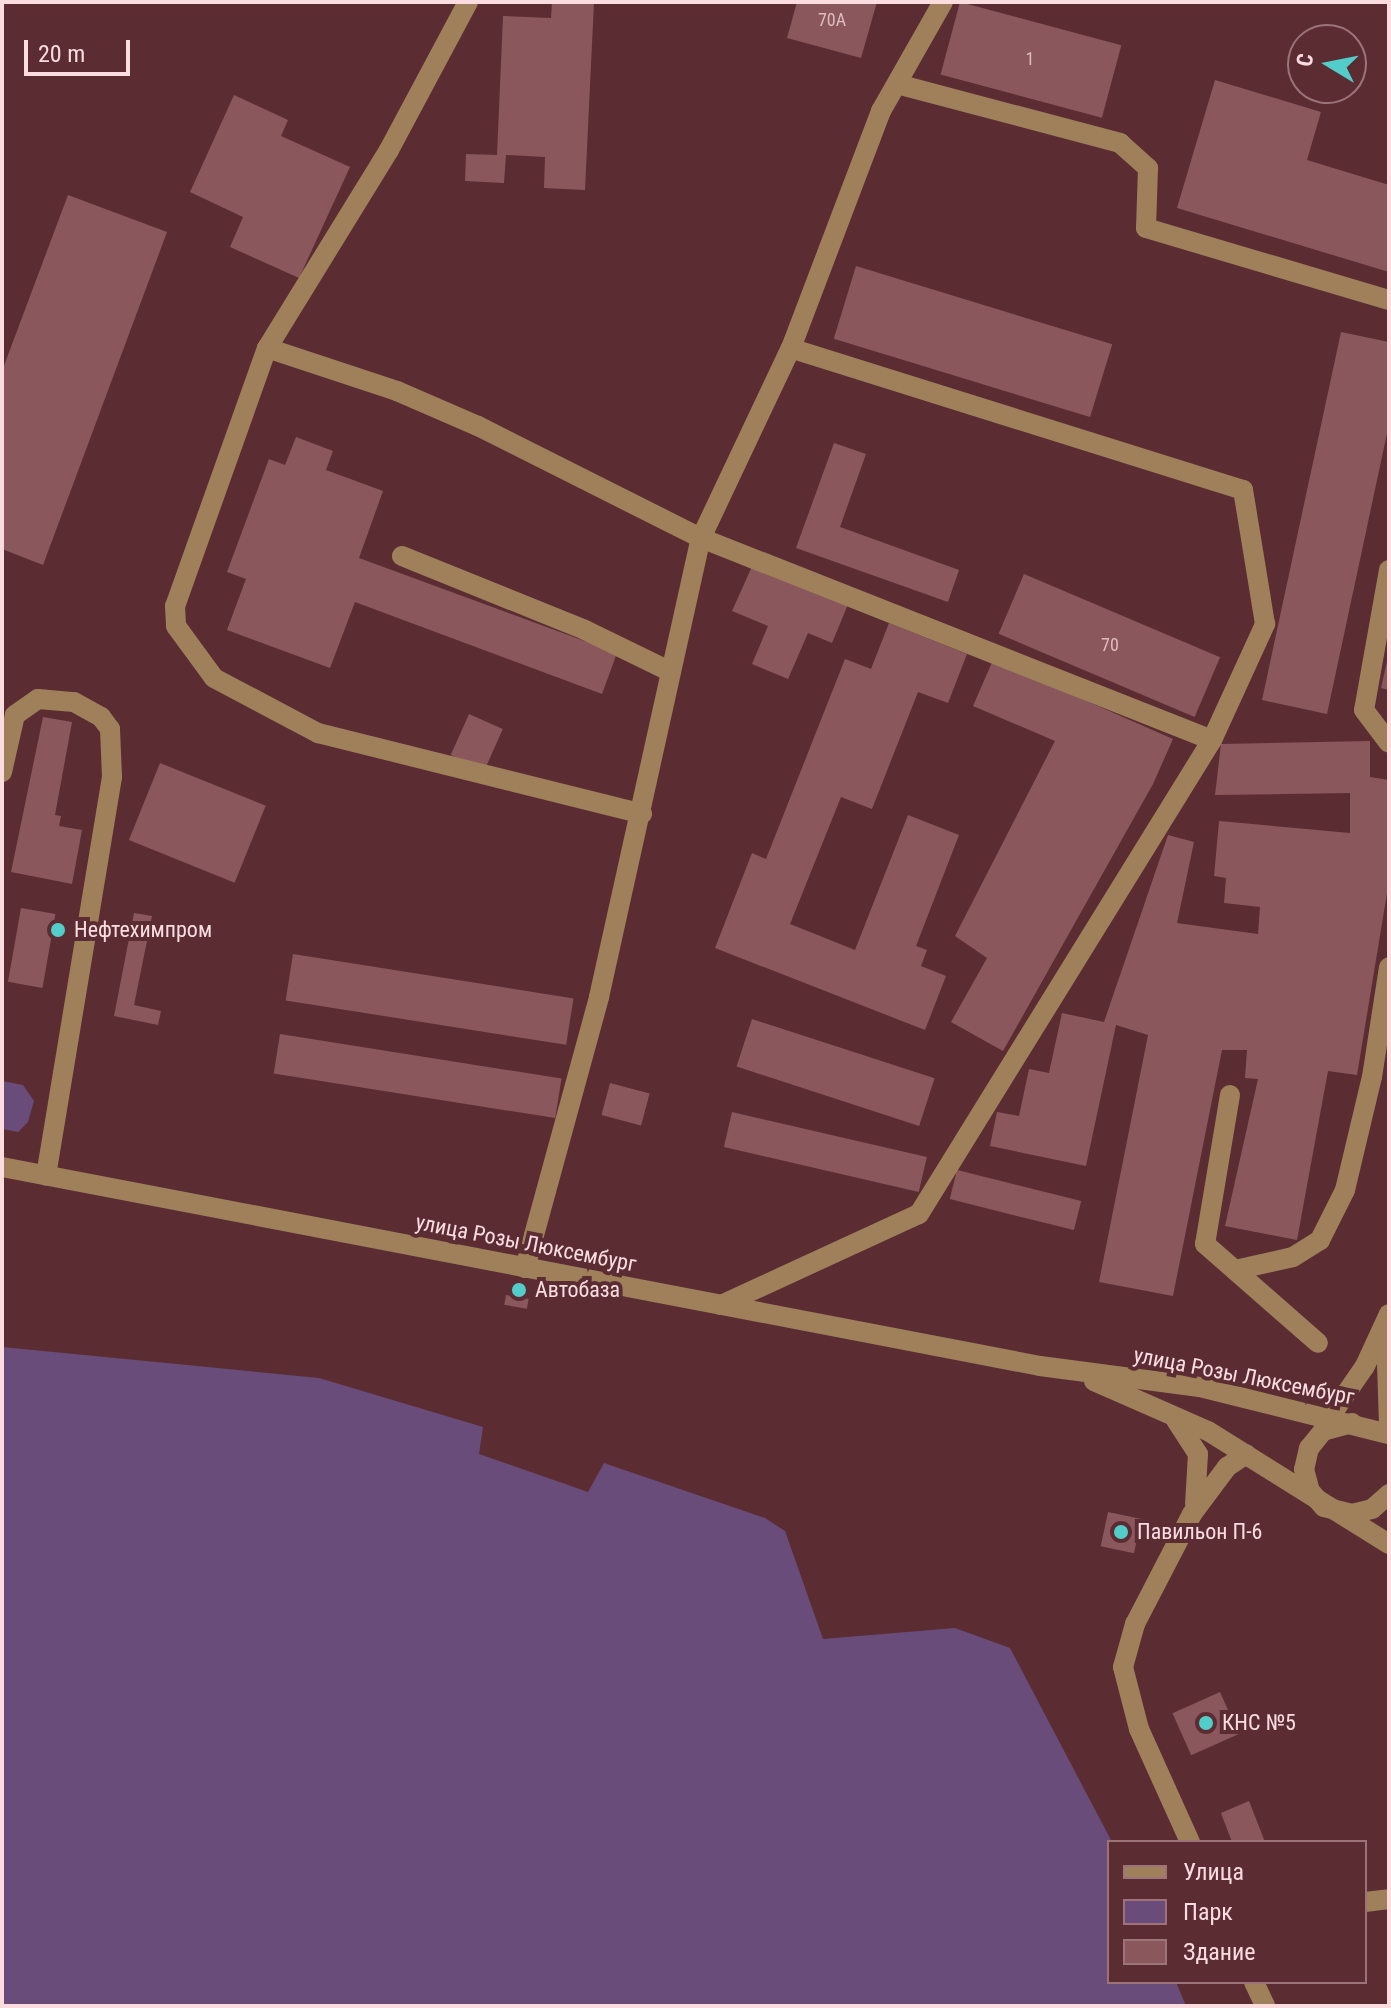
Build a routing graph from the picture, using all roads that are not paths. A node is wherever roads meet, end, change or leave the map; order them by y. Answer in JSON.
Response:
{"nodes":[{"id":1,"x":468,"y":2,"type":"edge"},
{"id":2,"x":943,"y":2,"type":"edge"},
{"id":3,"x":897,"y":84,"type":"junction"},
{"id":4,"x":1389,"y":300,"type":"edge"},
{"id":5,"x":267,"y":348,"type":"junction"},
{"id":6,"x":791,"y":348,"type":"junction"},
{"id":7,"x":701,"y":538,"type":"junction"},
{"id":8,"x":402,"y":556,"type":"dead end"},
{"id":9,"x":1389,"y":570,"type":"edge"},
{"id":10,"x":669,"y":671,"type":"junction"},
{"id":11,"x":1212,"y":740,"type":"junction"},
{"id":12,"x":1389,"y":743,"type":"edge"},
{"id":13,"x":2,"y":772,"type":"edge"},
{"id":14,"x":642,"y":814,"type":"junction"},
{"id":15,"x":1389,"y":967,"type":"edge"},
{"id":16,"x":1230,"y":1095,"type":"dead end"},
{"id":17,"x":2,"y":1167,"type":"edge"},
{"id":18,"x":46,"y":1176,"type":"junction"},
{"id":19,"x":525,"y":1268,"type":"junction"},
{"id":20,"x":1235,"y":1270,"type":"junction"},
{"id":21,"x":721,"y":1305,"type":"junction"},
{"id":22,"x":1389,"y":1316,"type":"edge"},
{"id":23,"x":1318,"y":1343,"type":"dead end"},
{"id":24,"x":1040,"y":1366,"type":"junction"},
{"id":25,"x":1157,"y":1406,"type":"junction"},
{"id":26,"x":1330,"y":1416,"type":"junction"},
{"id":27,"x":1364,"y":1424,"type":"junction"},
{"id":28,"x":1389,"y":1426,"type":"edge"},
{"id":29,"x":1389,"y":1434,"type":"edge"},
{"id":30,"x":1389,"y":1443,"type":"edge"},
{"id":31,"x":1309,"y":1448,"type":"junction"},
{"id":32,"x":1246,"y":1454,"type":"junction"},
{"id":33,"x":1386,"y":1500,"type":"edge"},
{"id":34,"x":1324,"y":1507,"type":"junction"},
{"id":35,"x":1192,"y":1514,"type":"junction"},
{"id":36,"x":1389,"y":1544,"type":"edge"},
{"id":37,"x":1189,"y":1840,"type":"edge"},
{"id":38,"x":1389,"y":1899,"type":"edge"},
{"id":39,"x":1367,"y":1902,"type":"edge"},
{"id":40,"x":1255,"y":1984,"type":"edge"},
{"id":41,"x":1265,"y":2006,"type":"edge"}],
"edges":[{"from":1,"to":5,"type":"street"},
{"from":2,"to":3,"type":"street"},
{"from":3,"to":4,"type":"street"},
{"from":3,"to":6,"type":"street"},
{"from":5,"to":7,"type":"street"},
{"from":5,"to":14,"type":"street"},
{"from":6,"to":7,"type":"street"},
{"from":6,"to":11,"type":"street"},
{"from":7,"to":10,"type":"street"},
{"from":7,"to":11,"type":"street"},
{"from":8,"to":10,"type":"street"},
{"from":9,"to":12,"type":"street"},
{"from":10,"to":14,"type":"street"},
{"from":11,"to":21,"type":"street"},
{"from":13,"to":18,"type":"street"},
{"from":14,"to":19,"type":"street"},
{"from":15,"to":20,"type":"street"},
{"from":16,"to":20,"type":"street"},
{"from":17,"to":18,"type":"street","name":"улица Розы Люксембург"},
{"from":18,"to":19,"type":"street","name":"улица Розы Люксембург"},
{"from":19,"to":21,"type":"street","name":"улица Розы Люксембург"},
{"from":20,"to":23,"type":"street"},
{"from":21,"to":24,"type":"street","name":"улица Розы Люксембург"},
{"from":22,"to":26,"type":"street"},
{"from":22,"to":28,"type":"street"},
{"from":24,"to":25,"type":"street","name":"улица Розы Люксембург"},
{"from":24,"to":26,"type":"street","name":"улица Розы Люксембург"},
{"from":25,"to":32,"type":"street","name":"улица Розы Люксембург"},
{"from":25,"to":35,"type":"street"},
{"from":26,"to":27,"type":"street","name":"улица Розы Люксембург"},
{"from":26,"to":31,"type":"street"},
{"from":27,"to":29,"type":"street","name":"улица Розы Люксембург"},
{"from":27,"to":30,"type":"street"},
{"from":27,"to":31,"type":"street"},
{"from":31,"to":34,"type":"street"},
{"from":32,"to":34,"type":"street","name":"улица Розы Люксембург"},
{"from":32,"to":35,"type":"street"},
{"from":33,"to":34,"type":"street"},
{"from":34,"to":36,"type":"street","name":"улица Розы Люксембург"},
{"from":35,"to":37,"type":"street"},
{"from":38,"to":39,"type":"street"},
{"from":40,"to":41,"type":"street"}]}
